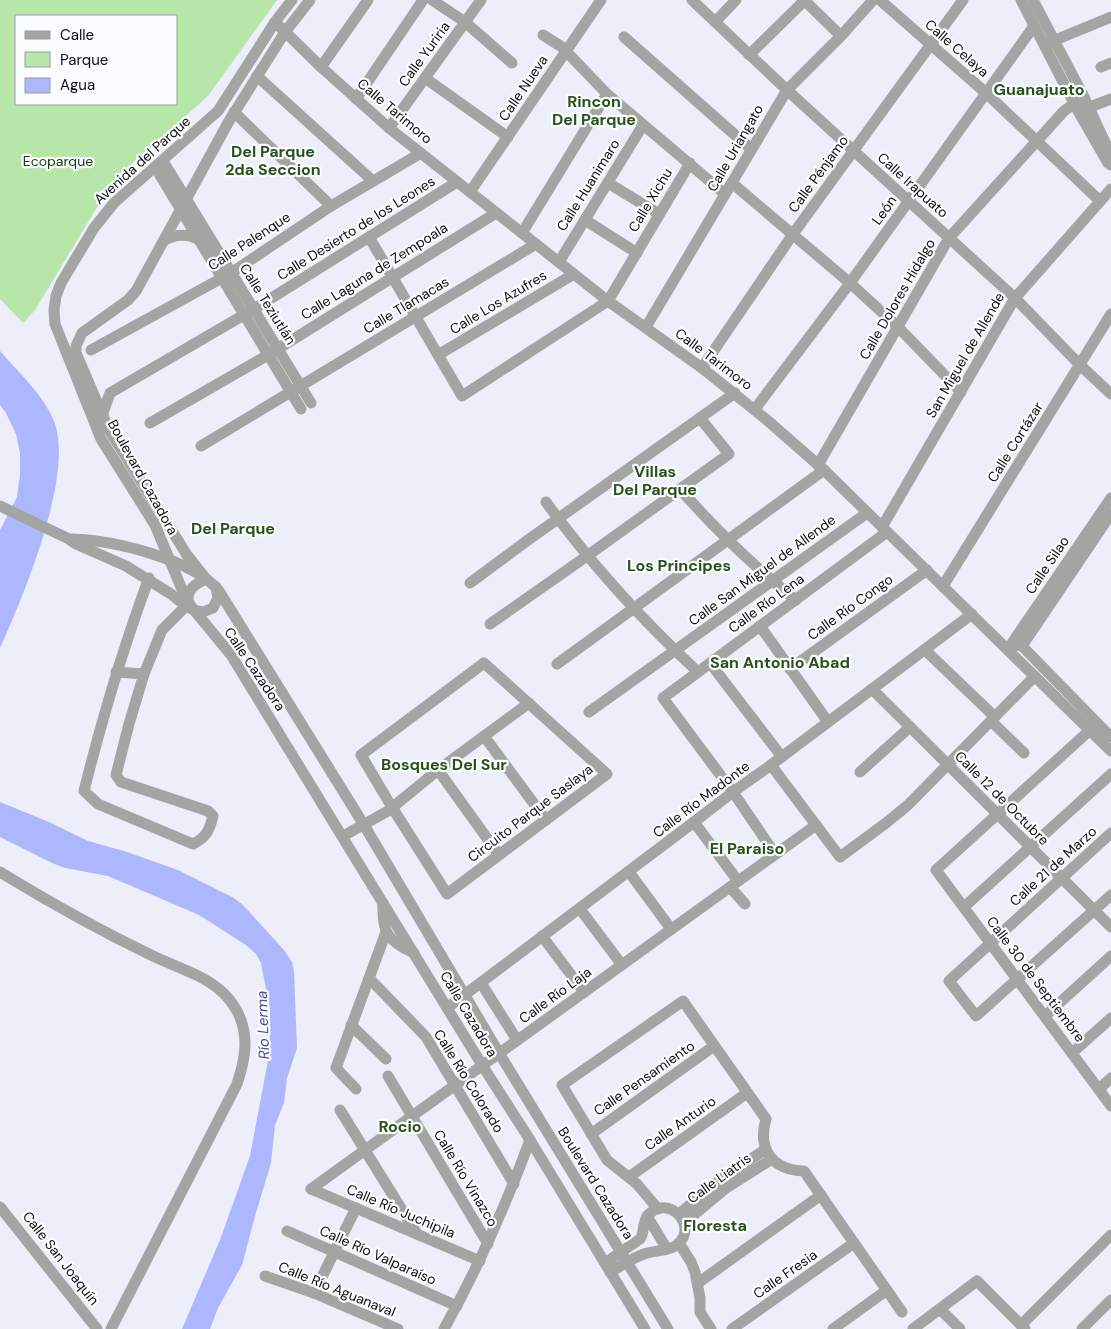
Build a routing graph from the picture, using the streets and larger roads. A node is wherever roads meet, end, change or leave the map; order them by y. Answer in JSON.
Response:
{"nodes":[{"id":1,"x":292,"y":0,"type":"edge"},
{"id":2,"x":310,"y":0,"type":"edge"},
{"id":3,"x":368,"y":0,"type":"edge"},
{"id":4,"x":424,"y":0,"type":"edge"},
{"id":5,"x":432,"y":0,"type":"edge"},
{"id":6,"x":481,"y":0,"type":"edge"},
{"id":7,"x":601,"y":0,"type":"edge"},
{"id":8,"x":692,"y":0,"type":"edge"},
{"id":9,"x":736,"y":0,"type":"edge"},
{"id":10,"x":804,"y":0,"type":"edge"},
{"id":11,"x":873,"y":0,"type":"edge"},
{"id":12,"x":880,"y":0,"type":"edge"},
{"id":13,"x":963,"y":0,"type":"edge"},
{"id":14,"x":1021,"y":0,"type":"edge"},
{"id":15,"x":1033,"y":0,"type":"edge"},
{"id":16,"x":1111,"y":16,"type":"edge"},
{"id":17,"x":275,"y":22,"type":"junction"},
{"id":18,"x":465,"y":22,"type":"junction"},
{"id":19,"x":714,"y":22,"type":"junction"},
{"id":20,"x":1034,"y":26,"type":"junction"},
{"id":21,"x":286,"y":32,"type":"junction"},
{"id":22,"x":543,"y":35,"type":"dead end"},
{"id":23,"x":841,"y":36,"type":"junction"},
{"id":24,"x":624,"y":37,"type":"dead end"},
{"id":25,"x":1049,"y":43,"type":"junction"},
{"id":26,"x":930,"y":45,"type":"junction"},
{"id":27,"x":566,"y":51,"type":"junction"},
{"id":28,"x":749,"y":54,"type":"junction"},
{"id":29,"x":512,"y":63,"type":"dead end"},
{"id":30,"x":321,"y":67,"type":"junction"},
{"id":31,"x":257,"y":76,"type":"junction"},
{"id":32,"x":425,"y":78,"type":"junction"},
{"id":33,"x":787,"y":90,"type":"junction"},
{"id":34,"x":986,"y":93,"type":"junction"},
{"id":35,"x":607,"y":94,"type":"junction"},
{"id":36,"x":356,"y":99,"type":"junction"},
{"id":37,"x":1111,"y":99,"type":"edge"},
{"id":38,"x":1081,"y":105,"type":"junction"},
{"id":39,"x":234,"y":112,"type":"junction"},
{"id":40,"x":643,"y":124,"type":"junction"},
{"id":41,"x":389,"y":128,"type":"junction"},
{"id":42,"x":508,"y":137,"type":"junction"},
{"id":43,"x":1037,"y":142,"type":"junction"},
{"id":44,"x":751,"y":149,"type":"junction"},
{"id":45,"x":853,"y":151,"type":"junction"},
{"id":46,"x":420,"y":153,"type":"junction"},
{"id":47,"x":1111,"y":155,"type":"edge"},
{"id":48,"x":690,"y":163,"type":"junction"},
{"id":49,"x":159,"y":164,"type":"junction"},
{"id":50,"x":1111,"y":165,"type":"edge"},
{"id":51,"x":373,"y":181,"type":"junction"},
{"id":52,"x":457,"y":182,"type":"junction"},
{"id":53,"x":608,"y":183,"type":"junction"},
{"id":54,"x":732,"y":183,"type":"junction"},
{"id":55,"x":1111,"y":189,"type":"edge"},
{"id":56,"x":470,"y":192,"type":"junction"},
{"id":57,"x":725,"y":194,"type":"junction"},
{"id":58,"x":908,"y":201,"type":"junction"},
{"id":59,"x":1100,"y":201,"type":"junction"},
{"id":60,"x":184,"y":205,"type":"junction"},
{"id":61,"x":331,"y":206,"type":"junction"},
{"id":62,"x":496,"y":213,"type":"junction"},
{"id":63,"x":660,"y":214,"type":"junction"},
{"id":64,"x":585,"y":220,"type":"junction"},
{"id":65,"x":522,"y":232,"type":"junction"},
{"id":66,"x":793,"y":234,"type":"junction"},
{"id":67,"x":369,"y":237,"type":"junction"},
{"id":68,"x":198,"y":238,"type":"junction"},
{"id":69,"x":949,"y":238,"type":"junction"},
{"id":70,"x":165,"y":240,"type":"junction"},
{"id":71,"x":536,"y":244,"type":"junction"},
{"id":72,"x":637,"y":253,"type":"junction"},
{"id":73,"x":559,"y":262,"type":"junction"},
{"id":74,"x":574,"y":274,"type":"junction"},
{"id":75,"x":226,"y":275,"type":"junction"},
{"id":76,"x":392,"y":277,"type":"junction"},
{"id":77,"x":850,"y":283,"type":"junction"},
{"id":78,"x":1015,"y":298,"type":"junction"},
{"id":79,"x":608,"y":301,"type":"junction"},
{"id":80,"x":249,"y":312,"type":"junction"},
{"id":81,"x":1111,"y":314,"type":"edge"},
{"id":82,"x":415,"y":317,"type":"junction"},
{"id":83,"x":646,"y":327,"type":"junction"},
{"id":84,"x":898,"y":327,"type":"junction"},
{"id":85,"x":91,"y":350,"type":"dead end"},
{"id":86,"x":273,"y":352,"type":"junction"},
{"id":87,"x":72,"y":355,"type":"junction"},
{"id":88,"x":438,"y":356,"type":"junction"},
{"id":89,"x":1080,"y":365,"type":"junction"},
{"id":90,"x":702,"y":368,"type":"junction"},
{"id":91,"x":1109,"y":388,"type":"edge"},
{"id":92,"x":296,"y":389,"type":"junction"},
{"id":93,"x":961,"y":392,"type":"junction"},
{"id":94,"x":735,"y":393,"type":"junction"},
{"id":95,"x":306,"y":406,"type":"dead end"},
{"id":96,"x":755,"y":409,"type":"junction"},
{"id":97,"x":102,"y":416,"type":"junction"},
{"id":98,"x":700,"y":418,"type":"junction"},
{"id":99,"x":150,"y":422,"type":"dead end"},
{"id":100,"x":97,"y":428,"type":"junction"},
{"id":101,"x":201,"y":446,"type":"dead end"},
{"id":102,"x":821,"y":468,"type":"junction"},
{"id":103,"x":680,"y":489,"type":"junction"},
{"id":104,"x":1111,"y":498,"type":"edge"},
{"id":105,"x":546,"y":502,"type":"dead end"},
{"id":106,"x":0,"y":506,"type":"edge"},
{"id":107,"x":867,"y":513,"type":"junction"},
{"id":108,"x":1111,"y":514,"type":"edge"},
{"id":109,"x":558,"y":519,"type":"junction"},
{"id":110,"x":155,"y":525,"type":"junction"},
{"id":111,"x":885,"y":529,"type":"junction"},
{"id":112,"x":62,"y":536,"type":"junction"},
{"id":113,"x":728,"y":540,"type":"junction"},
{"id":114,"x":136,"y":549,"type":"junction"},
{"id":115,"x":587,"y":556,"type":"junction"},
{"id":116,"x":170,"y":560,"type":"junction"},
{"id":117,"x":927,"y":570,"type":"junction"},
{"id":118,"x":149,"y":578,"type":"junction"},
{"id":119,"x":206,"y":579,"type":"junction"},
{"id":120,"x":772,"y":581,"type":"junction"},
{"id":121,"x":470,"y":583,"type":"dead end"},
{"id":122,"x":944,"y":586,"type":"junction"},
{"id":123,"x":216,"y":587,"type":"junction"},
{"id":124,"x":796,"y":600,"type":"junction"},
{"id":125,"x":189,"y":606,"type":"junction"},
{"id":126,"x":633,"y":609,"type":"junction"},
{"id":127,"x":972,"y":614,"type":"junction"},
{"id":128,"x":490,"y":624,"type":"dead end"},
{"id":129,"x":760,"y":626,"type":"junction"},
{"id":130,"x":1022,"y":646,"type":"junction"},
{"id":131,"x":1008,"y":649,"type":"junction"},
{"id":132,"x":925,"y":650,"type":"junction"},
{"id":133,"x":674,"y":651,"type":"junction"},
{"id":134,"x":710,"y":663,"type":"junction"},
{"id":135,"x":557,"y":664,"type":"dead end"},
{"id":136,"x":790,"y":669,"type":"junction"},
{"id":137,"x":116,"y":672,"type":"junction"},
{"id":138,"x":698,"y":672,"type":"junction"},
{"id":139,"x":144,"y":674,"type":"junction"},
{"id":140,"x":1035,"y":676,"type":"junction"},
{"id":141,"x":872,"y":689,"type":"junction"},
{"id":142,"x":529,"y":703,"type":"junction"},
{"id":143,"x":589,"y":712,"type":"dead end"},
{"id":144,"x":993,"y":719,"type":"junction"},
{"id":145,"x":828,"y":722,"type":"junction"},
{"id":146,"x":910,"y":727,"type":"junction"},
{"id":147,"x":1090,"y":730,"type":"junction"},
{"id":148,"x":484,"y":736,"type":"junction"},
{"id":149,"x":1111,"y":736,"type":"edge"},
{"id":150,"x":1111,"y":751,"type":"edge"},
{"id":151,"x":1024,"y":753,"type":"dead end"},
{"id":152,"x":782,"y":757,"type":"junction"},
{"id":153,"x":771,"y":765,"type":"junction"},
{"id":154,"x":948,"y":765,"type":"junction"},
{"id":155,"x":438,"y":770,"type":"junction"},
{"id":156,"x":860,"y":772,"type":"dead end"},
{"id":157,"x":1111,"y":774,"type":"edge"},
{"id":158,"x":733,"y":792,"type":"junction"},
{"id":159,"x":392,"y":805,"type":"junction"},
{"id":160,"x":998,"y":814,"type":"junction"},
{"id":161,"x":546,"y":820,"type":"junction"},
{"id":162,"x":694,"y":822,"type":"junction"},
{"id":163,"x":362,"y":823,"type":"junction"},
{"id":164,"x":816,"y":825,"type":"junction"},
{"id":165,"x":341,"y":833,"type":"junction"},
{"id":166,"x":1111,"y":833,"type":"edge"},
{"id":167,"x":1030,"y":846,"type":"junction"},
{"id":168,"x":775,"y":854,"type":"junction"},
{"id":169,"x":499,"y":855,"type":"junction"},
{"id":170,"x":0,"y":872,"type":"edge"},
{"id":171,"x":629,"y":872,"type":"junction"},
{"id":172,"x":1062,"y":878,"type":"junction"},
{"id":173,"x":734,"y":884,"type":"junction"},
{"id":174,"x":1111,"y":895,"type":"edge"},
{"id":175,"x":383,"y":903,"type":"junction"},
{"id":176,"x":745,"y":904,"type":"dead end"},
{"id":177,"x":964,"y":907,"type":"junction"},
{"id":178,"x":580,"y":909,"type":"junction"},
{"id":179,"x":1094,"y":910,"type":"junction"},
{"id":180,"x":1111,"y":927,"type":"edge"},
{"id":181,"x":672,"y":929,"type":"junction"},
{"id":182,"x":386,"y":932,"type":"junction"},
{"id":183,"x":542,"y":936,"type":"junction"},
{"id":184,"x":990,"y":943,"type":"junction"},
{"id":185,"x":414,"y":952,"type":"junction"},
{"id":186,"x":1111,"y":956,"type":"edge"},
{"id":187,"x":622,"y":965,"type":"junction"},
{"id":188,"x":369,"y":978,"type":"junction"},
{"id":189,"x":1017,"y":979,"type":"junction"},
{"id":190,"x":481,"y":983,"type":"junction"},
{"id":191,"x":584,"y":992,"type":"junction"},
{"id":192,"x":464,"y":996,"type":"junction"},
{"id":193,"x":447,"y":1008,"type":"junction"},
{"id":194,"x":1045,"y":1016,"type":"junction"},
{"id":195,"x":1111,"y":1018,"type":"edge"},
{"id":196,"x":351,"y":1025,"type":"junction"},
{"id":197,"x":517,"y":1040,"type":"junction"},
{"id":198,"x":714,"y":1046,"type":"junction"},
{"id":199,"x":499,"y":1053,"type":"junction"},
{"id":200,"x":1072,"y":1053,"type":"junction"},
{"id":201,"x":386,"y":1059,"type":"dead end"},
{"id":202,"x":482,"y":1065,"type":"junction"},
{"id":203,"x":388,"y":1076,"type":"dead end"},
{"id":204,"x":1111,"y":1078,"type":"edge"},
{"id":205,"x":454,"y":1085,"type":"junction"},
{"id":206,"x":356,"y":1088,"type":"dead end"},
{"id":207,"x":1099,"y":1090,"type":"junction"},
{"id":208,"x":747,"y":1093,"type":"junction"},
{"id":209,"x":1111,"y":1106,"type":"edge"},
{"id":210,"x":340,"y":1110,"type":"dead end"},
{"id":211,"x":412,"y":1116,"type":"junction"},
{"id":212,"x":591,"y":1134,"type":"junction"},
{"id":213,"x":530,"y":1140,"type":"junction"},
{"id":214,"x":365,"y":1150,"type":"junction"},
{"id":215,"x":769,"y":1154,"type":"junction"},
{"id":216,"x":629,"y":1177,"type":"junction"},
{"id":217,"x":514,"y":1184,"type":"junction"},
{"id":218,"x":311,"y":1189,"type":"joint"},
{"id":219,"x":821,"y":1195,"type":"junction"},
{"id":220,"x":0,"y":1206,"type":"edge"},
{"id":221,"x":356,"y":1208,"type":"junction"},
{"id":222,"x":658,"y":1208,"type":"junction"},
{"id":223,"x":647,"y":1216,"type":"junction"},
{"id":224,"x":682,"y":1218,"type":"junction"},
{"id":225,"x":287,"y":1232,"type":"dead end"},
{"id":226,"x":417,"y":1234,"type":"junction"},
{"id":227,"x":1111,"y":1235,"type":"edge"},
{"id":228,"x":679,"y":1243,"type":"junction"},
{"id":229,"x":854,"y":1243,"type":"junction"},
{"id":230,"x":488,"y":1244,"type":"junction"},
{"id":231,"x":667,"y":1249,"type":"junction"},
{"id":232,"x":334,"y":1252,"type":"junction"},
{"id":233,"x":624,"y":1258,"type":"junction"},
{"id":234,"x":480,"y":1261,"type":"junction"},
{"id":235,"x":608,"y":1268,"type":"junction"},
{"id":236,"x":265,"y":1276,"type":"dead end"},
{"id":237,"x":698,"y":1283,"type":"junction"},
{"id":238,"x":887,"y":1290,"type":"junction"},
{"id":239,"x":314,"y":1294,"type":"junction"},
{"id":240,"x":1111,"y":1300,"type":"edge"},
{"id":241,"x":457,"y":1306,"type":"junction"},
{"id":242,"x":940,"y":1309,"type":"junction"},
{"id":243,"x":902,"y":1312,"type":"dead end"},
{"id":244,"x":1023,"y":1327,"type":"edge"},
{"id":245,"x":96,"y":1329,"type":"edge"},
{"id":246,"x":110,"y":1329,"type":"edge"},
{"id":247,"x":398,"y":1329,"type":"edge"},
{"id":248,"x":444,"y":1329,"type":"edge"},
{"id":249,"x":645,"y":1329,"type":"edge"},
{"id":250,"x":668,"y":1329,"type":"edge"},
{"id":251,"x":711,"y":1329,"type":"edge"},
{"id":252,"x":732,"y":1329,"type":"edge"},
{"id":253,"x":833,"y":1329,"type":"edge"},
{"id":254,"x":913,"y":1329,"type":"edge"},
{"id":255,"x":960,"y":1329,"type":"edge"},
{"id":256,"x":1082,"y":1329,"type":"edge"}],
"edges":[{"from":1,"to":17,"type":"street","name":"Avenida del Parque"},
{"from":2,"to":21,"type":"street"},
{"from":3,"to":30,"type":"street"},
{"from":4,"to":36,"type":"street"},
{"from":5,"to":18,"type":"street","name":"Calle Yuriria"},
{"from":6,"to":18,"type":"street","name":"Calle Yuriria"},
{"from":7,"to":27,"type":"street","name":"Calle Nueva"},
{"from":8,"to":19,"type":"street","name":"Calle Irapuato"},
{"from":9,"to":19,"type":"street"},
{"from":10,"to":23,"type":"street"},
{"from":10,"to":28,"type":"street"},
{"from":11,"to":23,"type":"street","name":"Calle Uriangato"},
{"from":12,"to":26,"type":"street","name":"Calle Celaya"},
{"from":13,"to":26,"type":"street","name":"Calle Pénjamo"},
{"from":14,"to":20,"type":"street"},
{"from":15,"to":25,"type":"street"},
{"from":16,"to":25,"type":"street"},
{"from":17,"to":21,"type":"street","name":"Calle Tarimoro"},
{"from":17,"to":49,"type":"street","name":"Avenida del Parque"},
{"from":18,"to":29,"type":"street"},
{"from":18,"to":32,"type":"street","name":"Calle Yuriria"},
{"from":19,"to":28,"type":"street","name":"Calle Irapuato"},
{"from":20,"to":25,"type":"street"},
{"from":20,"to":34,"type":"street","name":"León"},
{"from":21,"to":30,"type":"street","name":"Calle Tarimoro"},
{"from":21,"to":31,"type":"street"},
{"from":22,"to":27,"type":"street"},
{"from":23,"to":33,"type":"street","name":"Calle Uriangato"},
{"from":24,"to":44,"type":"street"},
{"from":25,"to":38,"type":"street"},
{"from":26,"to":34,"type":"street","name":"Calle Celaya"},
{"from":26,"to":45,"type":"street","name":"Calle Pénjamo"},
{"from":27,"to":35,"type":"street"},
{"from":27,"to":42,"type":"street","name":"Calle Nueva"},
{"from":28,"to":33,"type":"street","name":"Calle Irapuato"},
{"from":30,"to":36,"type":"street","name":"Calle Tarimoro"},
{"from":31,"to":39,"type":"street"},
{"from":31,"to":51,"type":"street"},
{"from":32,"to":41,"type":"street","name":"Calle Yuriria"},
{"from":32,"to":42,"type":"street"},
{"from":33,"to":44,"type":"street","name":"Calle Uriangato"},
{"from":33,"to":45,"type":"street","name":"Calle Irapuato"},
{"from":34,"to":43,"type":"street","name":"Calle Celaya"},
{"from":34,"to":58,"type":"street","name":"León"},
{"from":35,"to":40,"type":"street"},
{"from":35,"to":65,"type":"street"},
{"from":36,"to":41,"type":"street","name":"Calle Tarimoro"},
{"from":37,"to":38,"type":"street","name":"Calle Dolores Hidalgo"},
{"from":38,"to":43,"type":"street","name":"Calle Dolores Hidalgo"},
{"from":38,"to":47,"type":"street"},
{"from":38,"to":50,"type":"street"},
{"from":39,"to":60,"type":"street"},
{"from":39,"to":61,"type":"street"},
{"from":40,"to":48,"type":"street"},
{"from":40,"to":53,"type":"street","name":"Calle Huanimaro"},
{"from":41,"to":46,"type":"street","name":"Calle Tarimoro"},
{"from":42,"to":56,"type":"street","name":"Calle Nueva"},
{"from":43,"to":59,"type":"street","name":"Calle Celaya"},
{"from":43,"to":69,"type":"street","name":"Calle Dolores Hidalgo"},
{"from":44,"to":54,"type":"street","name":"Calle Uriangato"},
{"from":45,"to":58,"type":"street","name":"Calle Irapuato"},
{"from":45,"to":66,"type":"street","name":"Calle Pénjamo"},
{"from":46,"to":51,"type":"street","name":"Calle Palenque"},
{"from":46,"to":52,"type":"street","name":"Calle Tarimoro"},
{"from":48,"to":57,"type":"street"},
{"from":48,"to":63,"type":"street","name":"Calle Xichu"},
{"from":49,"to":60,"type":"street","name":"Calle Teziutlán"},
{"from":49,"to":87,"type":"street","name":"Avenida del Parque"},
{"from":51,"to":61,"type":"street","name":"Calle Palenque"},
{"from":52,"to":56,"type":"street","name":"Calle Tarimoro"},
{"from":52,"to":67,"type":"street","name":"Calle Desierto de los Leones"},
{"from":53,"to":63,"type":"street"},
{"from":53,"to":64,"type":"street","name":"Calle Huanimaro"},
{"from":54,"to":57,"type":"street","name":"Calle Uriangato"},
{"from":54,"to":66,"type":"street"},
{"from":55,"to":59,"type":"street","name":"San Miguel de Allende"},
{"from":56,"to":62,"type":"street","name":"Calle Tarimoro"},
{"from":57,"to":83,"type":"street","name":"Calle Uriangato"},
{"from":58,"to":69,"type":"street","name":"Calle Irapuato"},
{"from":58,"to":77,"type":"street","name":"León"},
{"from":59,"to":78,"type":"street","name":"San Miguel de Allende"},
{"from":60,"to":68,"type":"street","name":"Calle Teziutlán"},
{"from":60,"to":70,"type":"street"},
{"from":60,"to":75,"type":"street","name":"Calle Teziutlán"},
{"from":61,"to":75,"type":"street","name":"Calle Palenque"},
{"from":62,"to":65,"type":"street","name":"Calle Tarimoro"},
{"from":62,"to":76,"type":"street","name":"Calle Laguna de Zempoala"},
{"from":63,"to":72,"type":"street","name":"Calle Xichu"},
{"from":64,"to":72,"type":"street","name":"Calle Xichu"},
{"from":64,"to":73,"type":"street","name":"Calle Huanimaro"},
{"from":65,"to":71,"type":"street","name":"Calle Tarimoro"},
{"from":66,"to":77,"type":"street"},
{"from":66,"to":90,"type":"street","name":"Calle Pénjamo"},
{"from":67,"to":76,"type":"street"},
{"from":67,"to":80,"type":"street","name":"Calle Desierto de los Leones"},
{"from":68,"to":70,"type":"street"},
{"from":68,"to":75,"type":"street","name":"Calle Teziutlán"},
{"from":69,"to":78,"type":"street","name":"Calle Irapuato"},
{"from":69,"to":84,"type":"street","name":"Calle Dolores Hidalgo"},
{"from":70,"to":87,"type":"street"},
{"from":71,"to":73,"type":"street","name":"Calle Tarimoro"},
{"from":71,"to":82,"type":"street","name":"Calle Tlamacas"},
{"from":72,"to":79,"type":"street","name":"Calle Xichu"},
{"from":73,"to":74,"type":"street","name":"Calle Tarimoro"},
{"from":74,"to":79,"type":"street","name":"Calle Tarimoro"},
{"from":74,"to":88,"type":"street","name":"Calle Los Azufres"},
{"from":75,"to":80,"type":"street","name":"Calle Teziutlán"},
{"from":75,"to":85,"type":"street","name":"Calle Palenque"},
{"from":76,"to":82,"type":"street"},
{"from":76,"to":86,"type":"street","name":"Calle Laguna de Zempoala"},
{"from":77,"to":84,"type":"street"},
{"from":77,"to":96,"type":"street","name":"León"},
{"from":78,"to":89,"type":"street","name":"Calle Irapuato"},
{"from":78,"to":93,"type":"street","name":"San Miguel de Allende"},
{"from":79,"to":83,"type":"street","name":"Calle Tarimoro"},
{"from":79,"to":88,"type":"street"},
{"from":80,"to":86,"type":"street","name":"Calle Teziutlán"},
{"from":80,"to":97,"type":"street","name":"Calle Desierto de los Leones"},
{"from":81,"to":89,"type":"street","name":"Calle Cortázar"},
{"from":82,"to":88,"type":"street"},
{"from":82,"to":92,"type":"street","name":"Calle Tlamacas"},
{"from":83,"to":90,"type":"street","name":"Calle Tarimoro"},
{"from":84,"to":93,"type":"street"},
{"from":84,"to":102,"type":"street","name":"Calle Dolores Hidalgo"},
{"from":86,"to":92,"type":"street","name":"Calle Teziutlán"},
{"from":86,"to":99,"type":"street","name":"Calle Laguna de Zempoala"},
{"from":87,"to":97,"type":"street","name":"Boulevard Cazadora"},
{"from":87,"to":100,"type":"street","name":"Boulevard Cazadora"},
{"from":89,"to":91,"type":"street","name":"Calle Irapuato"},
{"from":89,"to":122,"type":"street","name":"Calle Cortázar"},
{"from":90,"to":94,"type":"street","name":"Calle Tarimoro"},
{"from":92,"to":95,"type":"street","name":"Calle Teziutlán"},
{"from":92,"to":101,"type":"street","name":"Calle Tlamacas"},
{"from":93,"to":111,"type":"street","name":"San Miguel de Allende"},
{"from":94,"to":96,"type":"street","name":"Calle Tarimoro"},
{"from":94,"to":98,"type":"street"},
{"from":96,"to":102,"type":"street","name":"Calle Tarimoro"},
{"from":97,"to":100,"type":"street","name":"Calle Desierto de los Leones"},
{"from":97,"to":119,"type":"street","name":"Boulevard Cazadora"},
{"from":98,"to":103,"type":"street"},
{"from":98,"to":109,"type":"street"},
{"from":100,"to":110,"type":"street","name":"Boulevard Cazadora"},
{"from":102,"to":107,"type":"street","name":"Calle Tarimoro"},
{"from":102,"to":113,"type":"street","name":"Calle Dolores Hidalgo"},
{"from":103,"to":113,"type":"street"},
{"from":103,"to":115,"type":"street"},
{"from":104,"to":131,"type":"street","name":"Calle Silao"},
{"from":105,"to":109,"type":"street"},
{"from":106,"to":112,"type":"street"},
{"from":107,"to":111,"type":"street","name":"Calle Tarimoro"},
{"from":107,"to":120,"type":"street","name":"Calle San Miguel de Allende"},
{"from":108,"to":130,"type":"street","name":"Calle Silao"},
{"from":109,"to":115,"type":"street"},
{"from":109,"to":121,"type":"street"},
{"from":110,"to":114,"type":"street"},
{"from":110,"to":116,"type":"street","name":"Boulevard Cazadora"},
{"from":111,"to":117,"type":"street","name":"Calle Tarimoro"},
{"from":111,"to":124,"type":"street","name":"Calle Río Lena"},
{"from":112,"to":114,"type":"street","name":"Calle Cazadora"},
{"from":112,"to":118,"type":"street","name":"Calle Cazadora"},
{"from":113,"to":120,"type":"street"},
{"from":113,"to":126,"type":"street","name":"Calle Dolores Hidalgo"},
{"from":114,"to":116,"type":"street","name":"Calle Cazadora"},
{"from":115,"to":126,"type":"street"},
{"from":115,"to":128,"type":"street"},
{"from":116,"to":119,"type":"street","name":"Calle Cazadora"},
{"from":116,"to":125,"type":"street","name":"Boulevard Cazadora"},
{"from":117,"to":122,"type":"street","name":"Calle Tarimoro"},
{"from":117,"to":136,"type":"street","name":"Calle Río Congo"},
{"from":118,"to":125,"type":"street","name":"Calle Cazadora"},
{"from":118,"to":137,"type":"street"},
{"from":119,"to":123,"type":"street","name":"Calle Cazadora"},
{"from":119,"to":125,"type":"street"},
{"from":120,"to":124,"type":"street"},
{"from":120,"to":133,"type":"street","name":"Calle San Miguel de Allende"},
{"from":122,"to":127,"type":"street","name":"Calle Tarimoro"},
{"from":123,"to":125,"type":"street"},
{"from":123,"to":163,"type":"street","name":"Calle Cazadora"},
{"from":124,"to":129,"type":"street","name":"Calle Río Lena"},
{"from":125,"to":139,"type":"street"},
{"from":125,"to":165,"type":"street","name":"Calle Cazadora"},
{"from":126,"to":133,"type":"street"},
{"from":126,"to":135,"type":"street","name":"Calle Dolores Hidalgo"},
{"from":127,"to":131,"type":"street","name":"Calle Tarimoro"},
{"from":127,"to":132,"type":"street","name":"Calle Río Madonte"},
{"from":129,"to":134,"type":"street","name":"Calle Río Lena"},
{"from":129,"to":136,"type":"street"},
{"from":130,"to":131,"type":"street"},
{"from":130,"to":149,"type":"street"},
{"from":131,"to":140,"type":"street","name":"Calle Tarimoro"},
{"from":132,"to":141,"type":"street","name":"Calle Río Madonte"},
{"from":132,"to":144,"type":"street"},
{"from":133,"to":138,"type":"street"},
{"from":133,"to":143,"type":"street","name":"Calle San Miguel de Allende"},
{"from":134,"to":138,"type":"street","name":"Calle Río Lena"},
{"from":134,"to":152,"type":"street"},
{"from":136,"to":145,"type":"street"},
{"from":137,"to":139,"type":"street"},
{"from":137,"to":139,"type":"street"},
{"from":138,"to":158,"type":"street","name":"Calle Río Lena"},
{"from":140,"to":144,"type":"street"},
{"from":140,"to":147,"type":"street","name":"Calle Tarimoro"},
{"from":141,"to":145,"type":"street","name":"Calle Río Madonte"},
{"from":141,"to":146,"type":"street","name":"Calle 12 de Octubre"},
{"from":142,"to":148,"type":"street"},
{"from":142,"to":159,"type":"street","name":"Circuito Parque Saslaya"},
{"from":142,"to":161,"type":"street","name":"Circuito Parque Saslaya"},
{"from":144,"to":151,"type":"street"},
{"from":144,"to":154,"type":"street"},
{"from":145,"to":152,"type":"street","name":"Calle Río Madonte"},
{"from":146,"to":154,"type":"street","name":"Calle 12 de Octubre"},
{"from":146,"to":156,"type":"street"},
{"from":147,"to":150,"type":"street","name":"Calle Tarimoro"},
{"from":147,"to":160,"type":"street"},
{"from":148,"to":155,"type":"street"},
{"from":148,"to":161,"type":"street"},
{"from":152,"to":153,"type":"street","name":"Calle Río Madonte"},
{"from":153,"to":158,"type":"street","name":"Calle Río Madonte"},
{"from":153,"to":164,"type":"street"},
{"from":154,"to":160,"type":"street","name":"Calle 12 de Octubre"},
{"from":154,"to":164,"type":"street"},
{"from":155,"to":159,"type":"street"},
{"from":155,"to":169,"type":"street"},
{"from":157,"to":167,"type":"street"},
{"from":158,"to":162,"type":"street","name":"Calle Río Madonte"},
{"from":158,"to":168,"type":"street"},
{"from":159,"to":163,"type":"street"},
{"from":159,"to":169,"type":"street","name":"Circuito Parque Saslaya"},
{"from":160,"to":167,"type":"street","name":"Calle 12 de Octubre"},
{"from":160,"to":177,"type":"street","name":"Calle 30 de Septiembre"},
{"from":161,"to":169,"type":"street","name":"Circuito Parque Saslaya"},
{"from":162,"to":171,"type":"street","name":"Calle Río Madonte"},
{"from":162,"to":173,"type":"street"},
{"from":163,"to":165,"type":"street"},
{"from":163,"to":192,"type":"street","name":"Calle Cazadora"},
{"from":164,"to":168,"type":"street","name":"Calle Río Laja"},
{"from":165,"to":175,"type":"street","name":"Calle Cazadora"},
{"from":166,"to":172,"type":"street","name":"Calle 21 de Marzo"},
{"from":167,"to":172,"type":"street","name":"Calle 12 de Octubre"},
{"from":167,"to":177,"type":"street"},
{"from":168,"to":173,"type":"street","name":"Calle Río Laja"},
{"from":170,"to":246,"type":"street"},
{"from":171,"to":178,"type":"street","name":"Calle Río Madonte"},
{"from":171,"to":181,"type":"street"},
{"from":172,"to":179,"type":"street","name":"Calle 12 de Octubre"},
{"from":172,"to":184,"type":"street","name":"Calle 21 de Marzo"},
{"from":173,"to":176,"type":"street"},
{"from":173,"to":181,"type":"street","name":"Calle Río Laja"},
{"from":174,"to":179,"type":"street"},
{"from":175,"to":182,"type":"street"},
{"from":175,"to":185,"type":"street","name":"Calle Cazadora"},
{"from":177,"to":184,"type":"street","name":"Calle 30 de Septiembre"},
{"from":178,"to":183,"type":"street","name":"Calle Río Madonte"},
{"from":178,"to":187,"type":"street"},
{"from":179,"to":180,"type":"street","name":"Calle 12 de Octubre"},
{"from":179,"to":189,"type":"street"},
{"from":181,"to":187,"type":"street","name":"Calle Río Laja"},
{"from":182,"to":185,"type":"street"},
{"from":182,"to":188,"type":"street"},
{"from":183,"to":190,"type":"street","name":"Calle Río Madonte"},
{"from":183,"to":191,"type":"street"},
{"from":184,"to":189,"type":"street","name":"Calle 30 de Septiembre"},
{"from":184,"to":189,"type":"street","name":"Calle 21 de Marzo"},
{"from":185,"to":193,"type":"street","name":"Calle Cazadora"},
{"from":186,"to":194,"type":"street"},
{"from":187,"to":191,"type":"street","name":"Calle Río Laja"},
{"from":188,"to":196,"type":"street"},
{"from":188,"to":205,"type":"street","name":"Calle Río Colorado"},
{"from":189,"to":194,"type":"street","name":"Calle 30 de Septiembre"},
{"from":190,"to":192,"type":"street","name":"Calle Río Madonte"},
{"from":190,"to":197,"type":"street"},
{"from":191,"to":197,"type":"street","name":"Calle Río Laja"},
{"from":192,"to":193,"type":"street","name":"Calle Río Madonte"},
{"from":192,"to":199,"type":"street","name":"Calle Cazadora"},
{"from":193,"to":202,"type":"street","name":"Calle Cazadora"},
{"from":194,"to":200,"type":"street","name":"Calle 30 de Septiembre"},
{"from":195,"to":200,"type":"street"},
{"from":196,"to":201,"type":"street"},
{"from":196,"to":206,"type":"street"},
{"from":197,"to":199,"type":"street","name":"Calle Río Laja"},
{"from":198,"to":208,"type":"street"},
{"from":198,"to":212,"type":"street","name":"Calle Pensamiento"},
{"from":198,"to":212,"type":"street"},
{"from":199,"to":202,"type":"street","name":"Calle Río Laja"},
{"from":199,"to":233,"type":"street","name":"Boulevard Cazadora"},
{"from":200,"to":207,"type":"street","name":"Calle 30 de Septiembre"},
{"from":202,"to":205,"type":"street","name":"Calle Río Laja"},
{"from":202,"to":213,"type":"street","name":"Calle Cazadora"},
{"from":203,"to":211,"type":"street","name":"Calle Río Vinazco"},
{"from":204,"to":207,"type":"street"},
{"from":205,"to":211,"type":"street","name":"Calle Río Laja"},
{"from":205,"to":217,"type":"street","name":"Calle Río Colorado"},
{"from":207,"to":209,"type":"street","name":"Calle 30 de Septiembre"},
{"from":208,"to":215,"type":"street"},
{"from":208,"to":216,"type":"street","name":"Calle Anturio"},
{"from":210,"to":214,"type":"street"},
{"from":211,"to":214,"type":"street","name":"Calle Río Laja"},
{"from":211,"to":230,"type":"street","name":"Calle Río Vinazco"},
{"from":212,"to":216,"type":"street"},
{"from":213,"to":217,"type":"street"},
{"from":213,"to":235,"type":"street"},
{"from":214,"to":218,"type":"street","name":"Calle Río Laja"},
{"from":214,"to":226,"type":"street"},
{"from":215,"to":219,"type":"street"},
{"from":215,"to":224,"type":"street","name":"Calle Liatris"},
{"from":216,"to":222,"type":"street"},
{"from":217,"to":230,"type":"street"},
{"from":218,"to":221,"type":"street","name":"Calle Río Juchipila"},
{"from":219,"to":229,"type":"street"},
{"from":219,"to":237,"type":"street"},
{"from":220,"to":245,"type":"street","name":"Calle San Joaquín"},
{"from":221,"to":226,"type":"street","name":"Calle Río Juchipila"},
{"from":221,"to":232,"type":"street"},
{"from":222,"to":223,"type":"street"},
{"from":222,"to":224,"type":"street","name":"Calle Liatris"},
{"from":223,"to":231,"type":"street"},
{"from":223,"to":233,"type":"street"},
{"from":224,"to":228,"type":"street","name":"Calle Liatris"},
{"from":225,"to":232,"type":"street","name":"Calle Río Valparaíso"},
{"from":226,"to":234,"type":"street","name":"Calle Río Juchipila"},
{"from":227,"to":244,"type":"street"},
{"from":228,"to":231,"type":"street"},
{"from":228,"to":237,"type":"street"},
{"from":229,"to":238,"type":"street"},
{"from":229,"to":252,"type":"street","name":"Calle Fresia"},
{"from":230,"to":234,"type":"street"},
{"from":231,"to":233,"type":"street"},
{"from":232,"to":239,"type":"street"},
{"from":232,"to":241,"type":"street","name":"Calle Río Valparaíso"},
{"from":233,"to":235,"type":"street"},
{"from":233,"to":250,"type":"street","name":"Boulevard Cazadora"},
{"from":234,"to":241,"type":"street"},
{"from":235,"to":249,"type":"street"},
{"from":236,"to":239,"type":"street","name":"Calle Río Aguanaval"},
{"from":237,"to":251,"type":"street"},
{"from":238,"to":243,"type":"street"},
{"from":238,"to":253,"type":"street"},
{"from":239,"to":247,"type":"street","name":"Calle Río Aguanaval"},
{"from":240,"to":256,"type":"street"},
{"from":241,"to":248,"type":"street"},
{"from":242,"to":244,"type":"street"},
{"from":242,"to":254,"type":"street"},
{"from":242,"to":255,"type":"street"}]}
